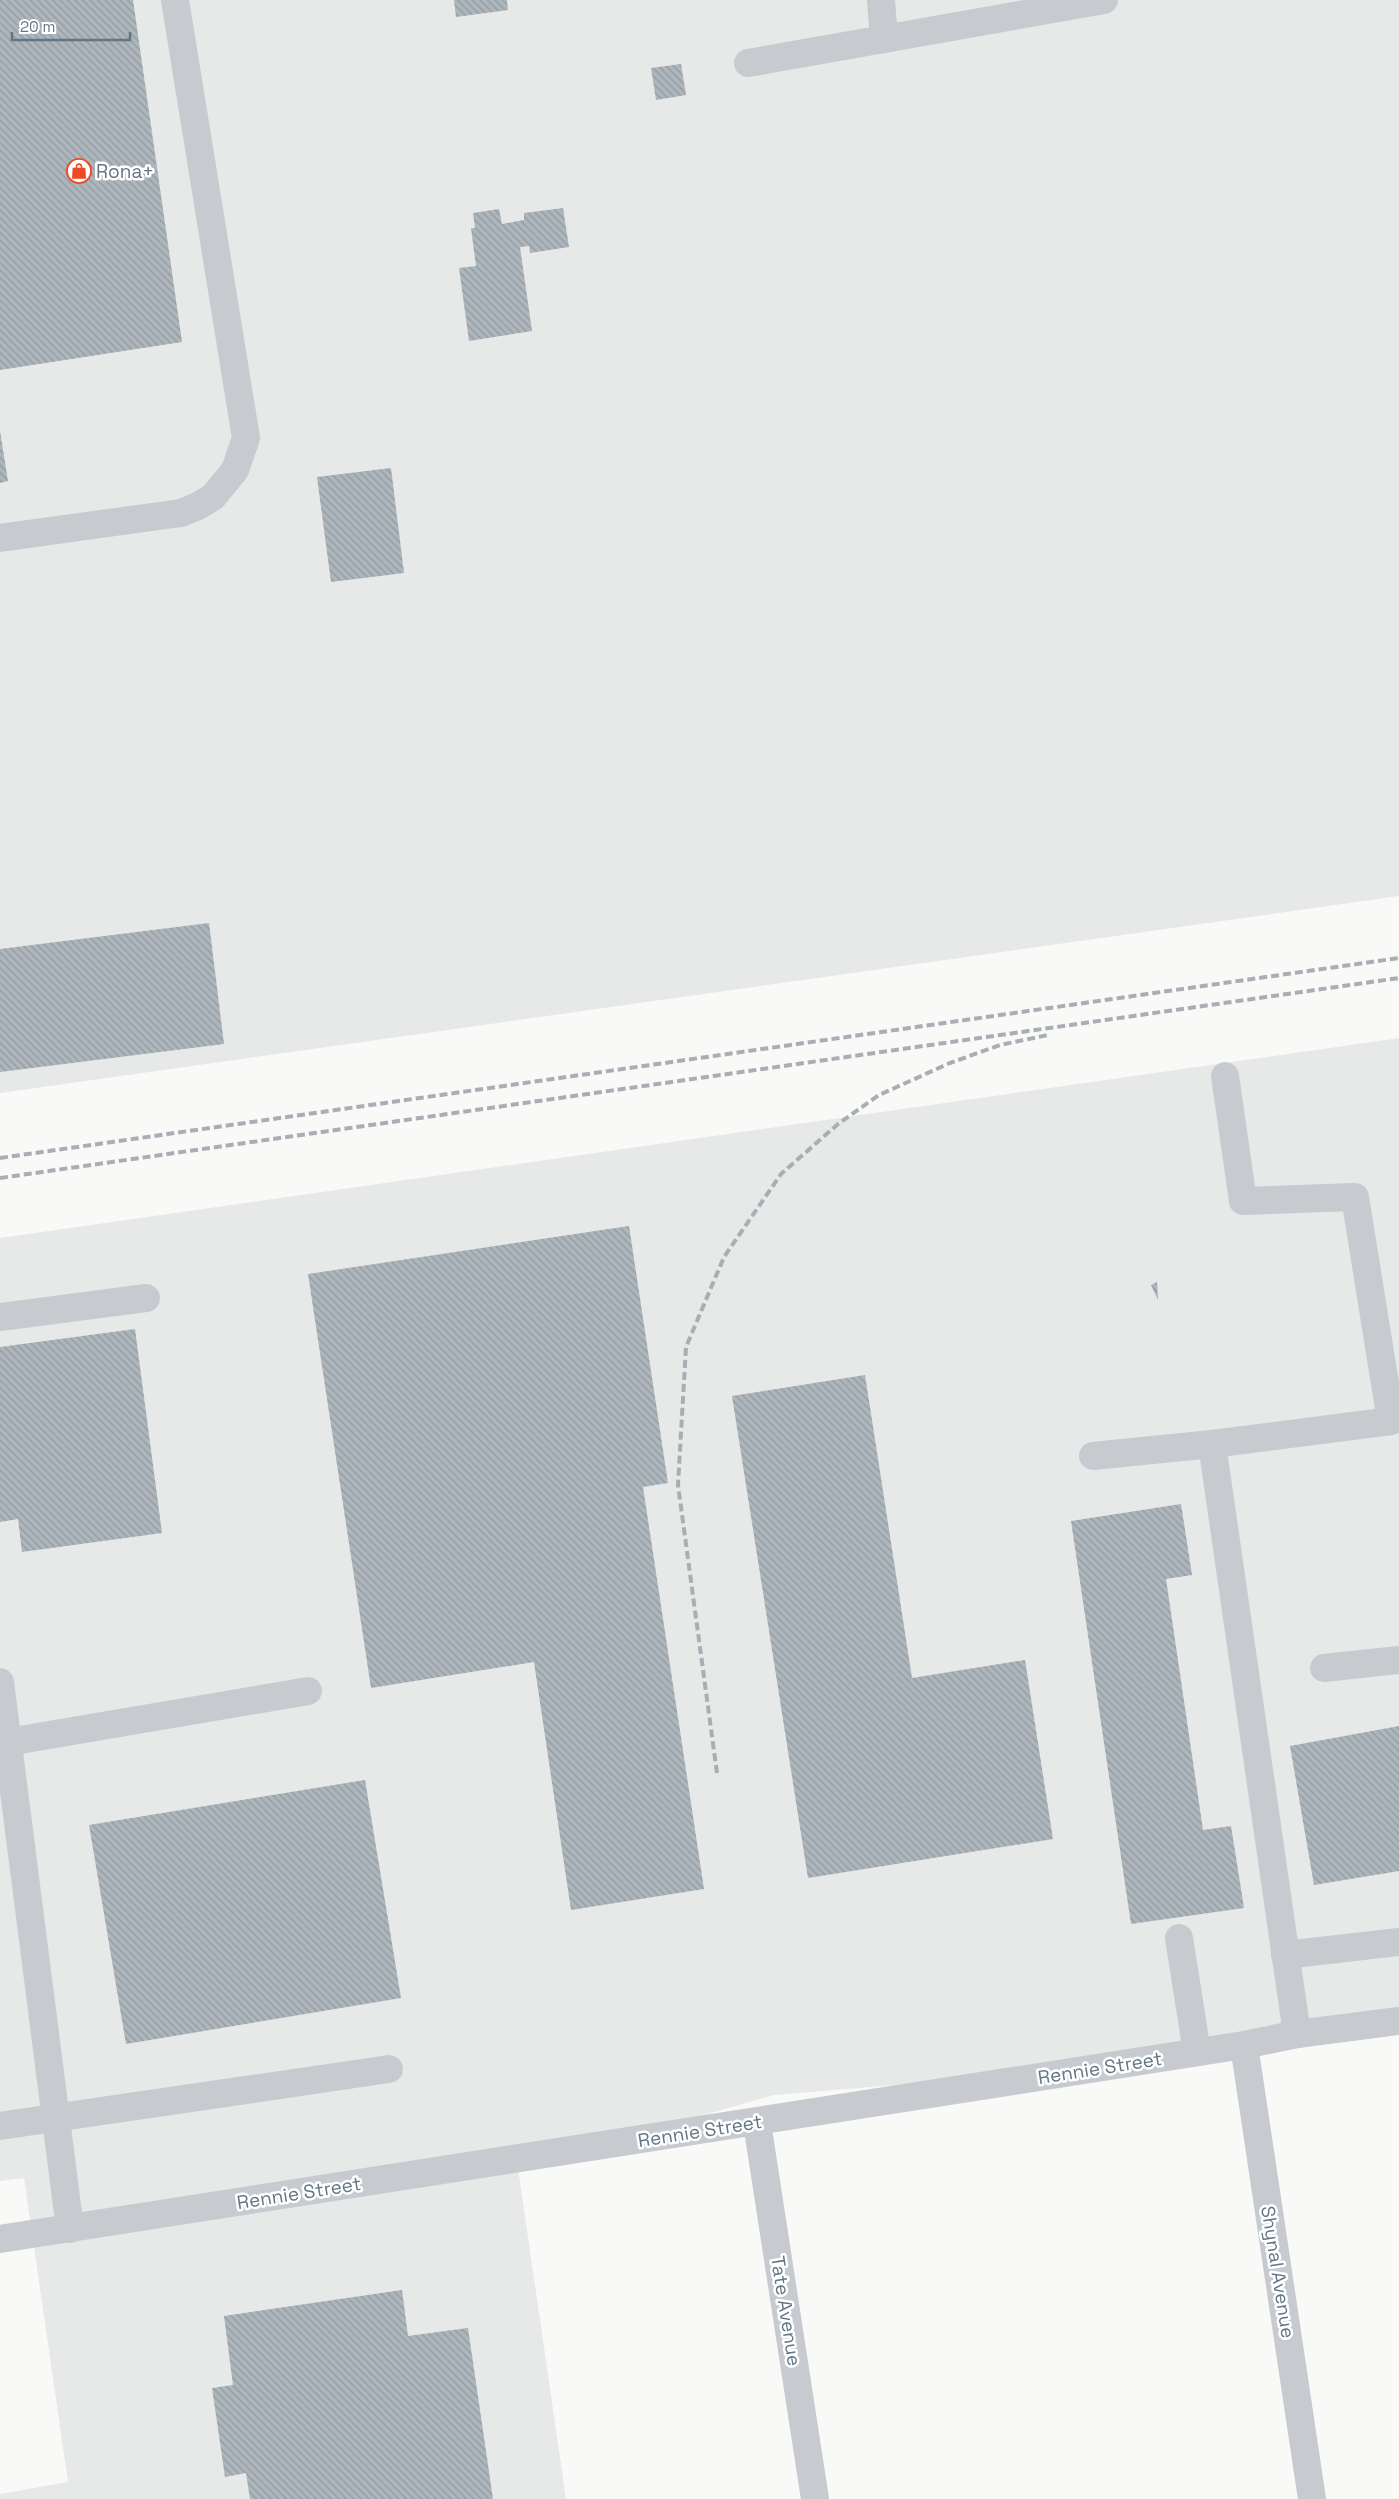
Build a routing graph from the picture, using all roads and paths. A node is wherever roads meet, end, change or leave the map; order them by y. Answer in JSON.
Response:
{"nodes":[{"id":1,"x":176,"y":0,"type":"edge"},
{"id":2,"x":881,"y":0,"type":"edge"},
{"id":3,"x":1104,"y":0,"type":"edge"},
{"id":4,"x":884,"y":39,"type":"junction"},
{"id":5,"x":748,"y":63,"type":"dead end"},
{"id":6,"x":0,"y":538,"type":"edge"},
{"id":7,"x":1225,"y":1076,"type":"dead end"},
{"id":8,"x":146,"y":1298,"type":"dead end"},
{"id":9,"x":0,"y":1317,"type":"edge"},
{"id":10,"x":1212,"y":1444,"type":"junction"},
{"id":11,"x":1093,"y":1456,"type":"dead end"},
{"id":12,"x":1399,"y":1660,"type":"edge"},
{"id":13,"x":1324,"y":1668,"type":"dead end"},
{"id":14,"x":0,"y":1682,"type":"edge"},
{"id":15,"x":308,"y":1691,"type":"dead end"},
{"id":16,"x":8,"y":1742,"type":"junction"},
{"id":17,"x":1179,"y":1938,"type":"dead end"},
{"id":18,"x":1399,"y":1942,"type":"edge"},
{"id":19,"x":1285,"y":1954,"type":"junction"},
{"id":20,"x":1399,"y":2022,"type":"edge"},
{"id":21,"x":1297,"y":2034,"type":"junction"},
{"id":22,"x":1244,"y":2045,"type":"junction"},
{"id":23,"x":1197,"y":2052,"type":"junction"},
{"id":24,"x":389,"y":2069,"type":"dead end"},
{"id":25,"x":57,"y":2118,"type":"junction"},
{"id":26,"x":757,"y":2122,"type":"junction"},
{"id":27,"x":0,"y":2126,"type":"edge"},
{"id":28,"x":70,"y":2229,"type":"junction"},
{"id":29,"x":0,"y":2239,"type":"edge"},
{"id":30,"x":815,"y":2499,"type":"edge"},
{"id":31,"x":1312,"y":2499,"type":"edge"}],
"edges":[{"from":1,"to":6,"type":"street"},
{"from":2,"to":4,"type":"street"},
{"from":3,"to":4,"type":"street"},
{"from":4,"to":5,"type":"street"},
{"from":7,"to":10,"type":"street"},
{"from":8,"to":9,"type":"street"},
{"from":10,"to":11,"type":"street"},
{"from":10,"to":19,"type":"street"},
{"from":12,"to":13,"type":"street"},
{"from":14,"to":16,"type":"street"},
{"from":15,"to":16,"type":"street"},
{"from":16,"to":25,"type":"street"},
{"from":17,"to":23,"type":"street"},
{"from":18,"to":19,"type":"street"},
{"from":19,"to":21,"type":"street"},
{"from":20,"to":21,"type":"street","name":"Rennie Street"},
{"from":21,"to":22,"type":"street","name":"Rennie Street"},
{"from":22,"to":23,"type":"street","name":"Rennie Street"},
{"from":22,"to":31,"type":"street","name":"Shynal Avenue"},
{"from":23,"to":26,"type":"street","name":"Rennie Street"},
{"from":24,"to":25,"type":"street"},
{"from":25,"to":27,"type":"street"},
{"from":25,"to":28,"type":"street"},
{"from":26,"to":28,"type":"street","name":"Rennie Street"},
{"from":26,"to":30,"type":"street","name":"Tate Avenue"},
{"from":28,"to":29,"type":"street","name":"Rennie Street"}]}
